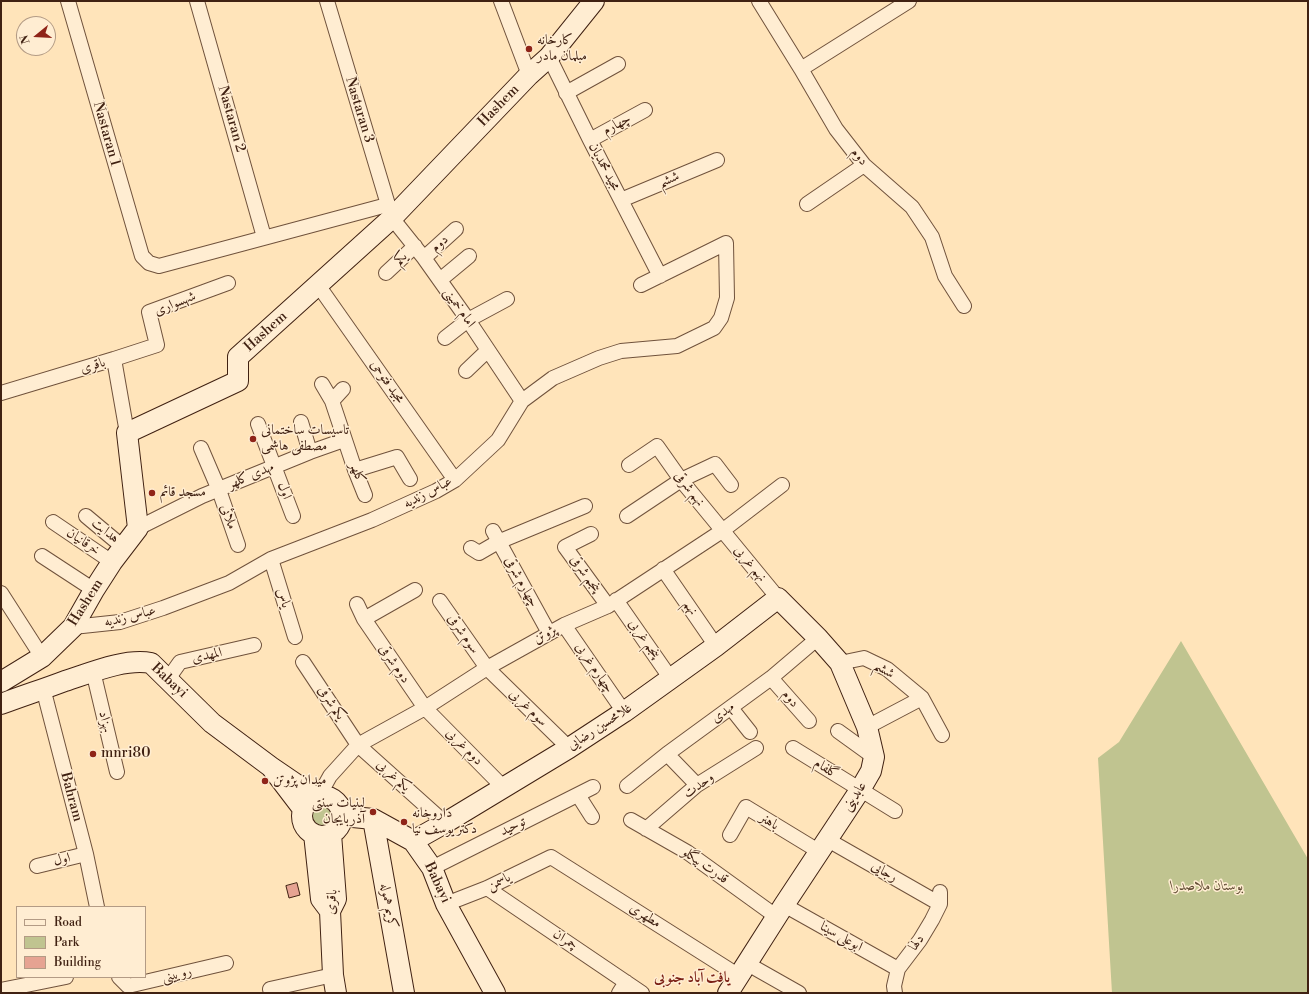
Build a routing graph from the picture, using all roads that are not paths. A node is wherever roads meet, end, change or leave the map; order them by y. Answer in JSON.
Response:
{"nodes":[{"id":1,"x":68,"y":1,"type":"edge"},
{"id":2,"x":197,"y":1,"type":"edge"},
{"id":3,"x":327,"y":1,"type":"edge"},
{"id":4,"x":501,"y":1,"type":"edge"},
{"id":5,"x":594,"y":1,"type":"edge"},
{"id":6,"x":759,"y":1,"type":"edge"},
{"id":7,"x":909,"y":1,"type":"edge"},
{"id":8,"x":549,"y":57,"type":"junction"},
{"id":9,"x":618,"y":64,"type":"dead end"},
{"id":10,"x":801,"y":69,"type":"junction"},
{"id":11,"x":529,"y":75,"type":"junction"},
{"id":12,"x":566,"y":94,"type":"junction"},
{"id":13,"x":644,"y":110,"type":"dead end"},
{"id":14,"x":590,"y":140,"type":"junction"},
{"id":15,"x":718,"y":160,"type":"dead end"},
{"id":16,"x":864,"y":165,"type":"junction"},
{"id":17,"x":621,"y":200,"type":"junction"},
{"id":18,"x":807,"y":204,"type":"dead end"},
{"id":19,"x":390,"y":212,"type":"junction"},
{"id":20,"x":456,"y":229,"type":"dead end"},
{"id":21,"x":264,"y":237,"type":"junction"},
{"id":22,"x":416,"y":246,"type":"junction"},
{"id":23,"x":469,"y":256,"type":"dead end"},
{"id":24,"x":424,"y":258,"type":"junction"},
{"id":25,"x":386,"y":273,"type":"dead end"},
{"id":26,"x":660,"y":276,"type":"junction"},
{"id":27,"x":440,"y":280,"type":"junction"},
{"id":28,"x":228,"y":283,"type":"dead end"},
{"id":29,"x":318,"y":285,"type":"junction"},
{"id":30,"x":641,"y":285,"type":"dead end"},
{"id":31,"x":507,"y":299,"type":"dead end"},
{"id":32,"x":964,"y":306,"type":"dead end"},
{"id":33,"x":468,"y":320,"type":"junction"},
{"id":34,"x":445,"y":338,"type":"dead end"},
{"id":35,"x":488,"y":350,"type":"junction"},
{"id":36,"x":114,"y":360,"type":"junction"},
{"id":37,"x":466,"y":371,"type":"dead end"},
{"id":38,"x":322,"y":384,"type":"dead end"},
{"id":39,"x":343,"y":389,"type":"dead end"},
{"id":40,"x":1,"y":393,"type":"edge"},
{"id":41,"x":332,"y":400,"type":"junction"},
{"id":42,"x":522,"y":401,"type":"junction"},
{"id":43,"x":302,"y":422,"type":"dead end"},
{"id":44,"x":258,"y":424,"type":"dead end"},
{"id":45,"x":127,"y":433,"type":"junction"},
{"id":46,"x":344,"y":440,"type":"junction"},
{"id":47,"x":201,"y":448,"type":"dead end"},
{"id":48,"x":310,"y":452,"type":"junction"},
{"id":49,"x":630,"y":465,"type":"dead end"},
{"id":50,"x":275,"y":466,"type":"junction"},
{"id":51,"x":355,"y":470,"type":"junction"},
{"id":52,"x":410,"y":479,"type":"dead end"},
{"id":53,"x":455,"y":480,"type":"junction"},
{"id":54,"x":681,"y":480,"type":"junction"},
{"id":55,"x":731,"y":485,"type":"dead end"},
{"id":56,"x":782,"y":485,"type":"dead end"},
{"id":57,"x":218,"y":490,"type":"junction"},
{"id":58,"x":365,"y":495,"type":"dead end"},
{"id":59,"x":585,"y":506,"type":"dead end"},
{"id":60,"x":86,"y":516,"type":"dead end"},
{"id":61,"x":293,"y":516,"type":"dead end"},
{"id":62,"x":627,"y":516,"type":"dead end"},
{"id":63,"x":53,"y":522,"type":"dead end"},
{"id":64,"x":138,"y":528,"type":"junction"},
{"id":65,"x":722,"y":531,"type":"junction"},
{"id":66,"x":591,"y":534,"type":"dead end"},
{"id":67,"x":496,"y":537,"type":"junction"},
{"id":68,"x":238,"y":545,"type":"dead end"},
{"id":69,"x":471,"y":548,"type":"dead end"},
{"id":70,"x":118,"y":554,"type":"junction"},
{"id":71,"x":42,"y":556,"type":"dead end"},
{"id":72,"x":271,"y":559,"type":"junction"},
{"id":73,"x":663,"y":570,"type":"junction"},
{"id":74,"x":94,"y":590,"type":"junction"},
{"id":75,"x":415,"y":590,"type":"dead end"},
{"id":76,"x":1,"y":593,"type":"edge"},
{"id":77,"x":778,"y":598,"type":"junction"},
{"id":78,"x":440,"y":600,"type":"dead end"},
{"id":79,"x":612,"y":603,"type":"junction"},
{"id":80,"x":357,"y":604,"type":"dead end"},
{"id":81,"x":364,"y":620,"type":"junction"},
{"id":82,"x":564,"y":625,"type":"junction"},
{"id":83,"x":73,"y":627,"type":"junction"},
{"id":84,"x":550,"y":633,"type":"junction"},
{"id":85,"x":295,"y":637,"type":"dead end"},
{"id":86,"x":818,"y":638,"type":"junction"},
{"id":87,"x":254,"y":645,"type":"dead end"},
{"id":88,"x":716,"y":646,"type":"junction"},
{"id":89,"x":42,"y":656,"type":"junction"},
{"id":90,"x":303,"y":662,"type":"dead end"},
{"id":91,"x":840,"y":663,"type":"junction"},
{"id":92,"x":487,"y":668,"type":"junction"},
{"id":93,"x":93,"y":671,"type":"junction"},
{"id":94,"x":771,"y":678,"type":"junction"},
{"id":95,"x":168,"y":679,"type":"junction"},
{"id":96,"x":671,"y":679,"type":"junction"},
{"id":97,"x":1,"y":682,"type":"edge"},
{"id":98,"x":43,"y":688,"type":"junction"},
{"id":99,"x":922,"y":698,"type":"junction"},
{"id":100,"x":1,"y":704,"type":"edge"},
{"id":101,"x":425,"y":708,"type":"junction"},
{"id":102,"x":731,"y":708,"type":"junction"},
{"id":103,"x":624,"y":712,"type":"junction"},
{"id":104,"x":809,"y":721,"type":"dead end"},
{"id":105,"x":867,"y":727,"type":"junction"},
{"id":106,"x":838,"y":731,"type":"dead end"},
{"id":107,"x":750,"y":732,"type":"dead end"},
{"id":108,"x":942,"y":735,"type":"dead end"},
{"id":109,"x":358,"y":745,"type":"junction"},
{"id":110,"x":569,"y":748,"type":"junction"},
{"id":111,"x":756,"y":748,"type":"dead end"},
{"id":112,"x":793,"y":748,"type":"dead end"},
{"id":113,"x":667,"y":754,"type":"junction"},
{"id":114,"x":874,"y":757,"type":"junction"},
{"id":115,"x":117,"y":772,"type":"dead end"},
{"id":116,"x":697,"y":784,"type":"junction"},
{"id":117,"x":627,"y":786,"type":"dead end"},
{"id":118,"x":503,"y":787,"type":"junction"},
{"id":119,"x":593,"y":787,"type":"dead end"},
{"id":120,"x":860,"y":790,"type":"junction"},
{"id":121,"x":578,"y":795,"type":"junction"},
{"id":122,"x":312,"y":800,"type":"junction"},
{"id":123,"x":895,"y":811,"type":"dead end"},
{"id":124,"x":343,"y":816,"type":"junction"},
{"id":125,"x":592,"y":817,"type":"dead end"},
{"id":126,"x":372,"y":819,"type":"junction"},
{"id":127,"x":631,"y":820,"type":"dead end"},
{"id":128,"x":445,"y":823,"type":"junction"},
{"id":129,"x":646,"y":829,"type":"junction"},
{"id":130,"x":322,"y":834,"type":"junction"},
{"id":131,"x":730,"y":835,"type":"dead end"},
{"id":132,"x":413,"y":841,"type":"junction"},
{"id":133,"x":824,"y":846,"type":"junction"},
{"id":134,"x":86,"y":854,"type":"junction"},
{"id":135,"x":551,"y":857,"type":"joint"},
{"id":136,"x":37,"y":866,"type":"dead end"},
{"id":137,"x":432,"y":868,"type":"junction"},
{"id":138,"x":487,"y":888,"type":"junction"},
{"id":139,"x":940,"y":898,"type":"joint"},
{"id":140,"x":446,"y":904,"type":"junction"},
{"id":141,"x":97,"y":906,"type":"edge"},
{"id":142,"x":780,"y":911,"type":"junction"},
{"id":143,"x":226,"y":963,"type":"dead end"},
{"id":144,"x":743,"y":969,"type":"junction"},
{"id":145,"x":898,"y":969,"type":"junction"},
{"id":146,"x":61,"y":978,"type":"edge"},
{"id":147,"x":145,"y":978,"type":"edge"},
{"id":148,"x":146,"y":978,"type":"edge"},
{"id":149,"x":124,"y":982,"type":"edge"},
{"id":150,"x":334,"y":984,"type":"edge"},
{"id":151,"x":622,"y":987,"type":"edge"},
{"id":152,"x":1,"y":990,"type":"edge"},
{"id":153,"x":271,"y":993,"type":"edge"},
{"id":154,"x":404,"y":993,"type":"edge"},
{"id":155,"x":495,"y":993,"type":"edge"},
{"id":156,"x":642,"y":993,"type":"edge"},
{"id":157,"x":728,"y":993,"type":"edge"},
{"id":158,"x":799,"y":993,"type":"edge"},
{"id":159,"x":895,"y":993,"type":"edge"}],
"edges":[{"from":1,"to":21,"type":"street","name":"Nastaran 1"},
{"from":2,"to":21,"type":"street","name":"Nastaran 2"},
{"from":3,"to":19,"type":"street","name":"Nastaran 3"},
{"from":4,"to":11,"type":"street"},
{"from":5,"to":8,"type":"street","name":"Hashem"},
{"from":6,"to":10,"type":"street","name":"دوم"},
{"from":7,"to":10,"type":"street"},
{"from":8,"to":11,"type":"street","name":"Hashem"},
{"from":8,"to":12,"type":"street","name":"مجید محمدیان"},
{"from":9,"to":12,"type":"street"},
{"from":10,"to":16,"type":"street","name":"دوم"},
{"from":11,"to":19,"type":"street","name":"Hashem"},
{"from":12,"to":14,"type":"street","name":"مجید محمدیان"},
{"from":13,"to":14,"type":"street","name":"چهارم"},
{"from":14,"to":17,"type":"street","name":"مجید محمدیان"},
{"from":15,"to":17,"type":"street","name":"ششم"},
{"from":16,"to":18,"type":"street"},
{"from":16,"to":32,"type":"street","name":"دوم"},
{"from":17,"to":26,"type":"street","name":"مجید محمدیان"},
{"from":19,"to":21,"type":"street"},
{"from":19,"to":22,"type":"street","name":"امام خمینی"},
{"from":19,"to":29,"type":"street","name":"Hashem"},
{"from":20,"to":24,"type":"street","name":"دوم"},
{"from":22,"to":24,"type":"street","name":"امام خمینی"},
{"from":22,"to":25,"type":"street","name":"یکم"},
{"from":23,"to":27,"type":"street"},
{"from":24,"to":27,"type":"street","name":"امام خمینی"},
{"from":26,"to":30,"type":"street"},
{"from":26,"to":42,"type":"street","name":"عباس زندیه"},
{"from":27,"to":33,"type":"street","name":"امام خمینی"},
{"from":28,"to":36,"type":"street","name":"شهسواری"},
{"from":29,"to":45,"type":"street","name":"Hashem"},
{"from":29,"to":53,"type":"street","name":"مجید فتوحی"},
{"from":31,"to":33,"type":"street"},
{"from":33,"to":34,"type":"street"},
{"from":33,"to":35,"type":"street","name":"امام خمینی"},
{"from":35,"to":37,"type":"street"},
{"from":35,"to":42,"type":"street","name":"امام خمینی"},
{"from":36,"to":40,"type":"street","name":"باقری"},
{"from":36,"to":45,"type":"street","name":"باقری"},
{"from":38,"to":41,"type":"street","name":"کلهر"},
{"from":39,"to":41,"type":"street"},
{"from":41,"to":46,"type":"street","name":"کلهر"},
{"from":42,"to":53,"type":"street","name":"عباس زندیه"},
{"from":43,"to":48,"type":"street"},
{"from":44,"to":50,"type":"street"},
{"from":45,"to":64,"type":"street"},
{"from":46,"to":48,"type":"street","name":"مهدی کلهر"},
{"from":46,"to":51,"type":"street","name":"کلهر"},
{"from":47,"to":57,"type":"street"},
{"from":48,"to":50,"type":"street","name":"مهدی کلهر"},
{"from":49,"to":54,"type":"street","name":"نهم شرقی"},
{"from":50,"to":57,"type":"street","name":"مهدی کلهر"},
{"from":50,"to":61,"type":"street","name":"اول"},
{"from":51,"to":52,"type":"street"},
{"from":51,"to":58,"type":"street","name":"کلهر"},
{"from":53,"to":72,"type":"street","name":"عباس زندیه"},
{"from":54,"to":55,"type":"street"},
{"from":54,"to":62,"type":"street"},
{"from":54,"to":65,"type":"street","name":"نهم شرقی"},
{"from":56,"to":65,"type":"street","name":"پژوتن"},
{"from":57,"to":64,"type":"street","name":"مهدی کلهر"},
{"from":57,"to":68,"type":"street","name":"ملائی"},
{"from":59,"to":67,"type":"street"},
{"from":60,"to":70,"type":"street","name":"هدایت"},
{"from":63,"to":70,"type":"street","name":"خرقانیان"},
{"from":64,"to":70,"type":"street","name":"Hashem"},
{"from":65,"to":73,"type":"street","name":"پژوتن"},
{"from":65,"to":77,"type":"street","name":"نهم غربی"},
{"from":66,"to":79,"type":"street","name":"پنجم شرقی"},
{"from":67,"to":69,"type":"street"},
{"from":67,"to":84,"type":"street","name":"چهارم شرقی"},
{"from":70,"to":74,"type":"street","name":"Hashem"},
{"from":71,"to":74,"type":"street"},
{"from":72,"to":83,"type":"street","name":"عباس زندیه"},
{"from":72,"to":85,"type":"street","name":"یاس"},
{"from":73,"to":79,"type":"street","name":"پژوتن"},
{"from":73,"to":88,"type":"street","name":"نهم"},
{"from":74,"to":83,"type":"street","name":"Hashem"},
{"from":75,"to":81,"type":"street"},
{"from":76,"to":89,"type":"street"},
{"from":77,"to":86,"type":"street"},
{"from":77,"to":88,"type":"street","name":"غلامحسین رضایی"},
{"from":78,"to":92,"type":"street","name":"سوم شرقی"},
{"from":79,"to":82,"type":"street","name":"پژوتن"},
{"from":79,"to":96,"type":"street","name":"پنجم غربی"},
{"from":80,"to":81,"type":"street","name":"دوم شرقی"},
{"from":81,"to":101,"type":"street","name":"دوم شرقی"},
{"from":82,"to":84,"type":"street","name":"پژوتن"},
{"from":82,"to":103,"type":"street","name":"چهارم غربی"},
{"from":83,"to":89,"type":"street","name":"Hashem"},
{"from":84,"to":92,"type":"street","name":"پژوتن"},
{"from":86,"to":91,"type":"street"},
{"from":86,"to":94,"type":"street","name":"مهدی"},
{"from":87,"to":95,"type":"street","name":"المهدی"},
{"from":88,"to":96,"type":"street","name":"غلامحسین رضایی"},
{"from":89,"to":97,"type":"street","name":"Hashem"},
{"from":90,"to":109,"type":"street","name":"یکم شرقی"},
{"from":91,"to":99,"type":"street","name":"ششم"},
{"from":91,"to":105,"type":"street"},
{"from":92,"to":101,"type":"street","name":"پژوتن"},
{"from":92,"to":110,"type":"street","name":"سوم غربی"},
{"from":93,"to":95,"type":"street","name":"Babayi"},
{"from":93,"to":98,"type":"street","name":"Babayi"},
{"from":93,"to":115,"type":"street","name":"بهزاد"},
{"from":94,"to":102,"type":"street","name":"مهدی"},
{"from":94,"to":104,"type":"street","name":"دوم"},
{"from":95,"to":122,"type":"street","name":"Babayi"},
{"from":96,"to":103,"type":"street","name":"غلامحسین رضایی"},
{"from":98,"to":100,"type":"street","name":"Babayi"},
{"from":98,"to":134,"type":"street","name":"Bahram"},
{"from":99,"to":105,"type":"street"},
{"from":99,"to":108,"type":"street","name":"ششم"},
{"from":101,"to":109,"type":"street","name":"پژوتن"},
{"from":101,"to":118,"type":"street","name":"دوم غربی"},
{"from":102,"to":107,"type":"street"},
{"from":102,"to":113,"type":"street","name":"مهدی"},
{"from":103,"to":110,"type":"street","name":"غلامحسین رضایی"},
{"from":105,"to":114,"type":"street"},
{"from":106,"to":114,"type":"street"},
{"from":109,"to":122,"type":"street","name":"پژوتن"},
{"from":109,"to":128,"type":"street","name":"یکم غربی"},
{"from":110,"to":118,"type":"street","name":"غلامحسین رضایی"},
{"from":111,"to":116,"type":"street","name":"وحدت"},
{"from":112,"to":120,"type":"street","name":"گلفام"},
{"from":113,"to":116,"type":"street"},
{"from":113,"to":117,"type":"street","name":"مهدی"},
{"from":114,"to":120,"type":"street","name":"عابدینی"},
{"from":116,"to":129,"type":"street","name":"وحدت"},
{"from":118,"to":128,"type":"street","name":"غلامحسین رضایی"},
{"from":119,"to":121,"type":"street","name":"توحید"},
{"from":120,"to":123,"type":"street","name":"گلفام"},
{"from":120,"to":133,"type":"street","name":"عابدینی"},
{"from":121,"to":125,"type":"street"},
{"from":121,"to":137,"type":"street","name":"توحید"},
{"from":122,"to":124,"type":"street"},
{"from":122,"to":130,"type":"street"},
{"from":124,"to":126,"type":"street","name":"Babayi"},
{"from":124,"to":130,"type":"street"},
{"from":126,"to":132,"type":"street","name":"Babayi"},
{"from":126,"to":154,"type":"street","name":"کریم هموله"},
{"from":127,"to":129,"type":"street","name":"قدرت بیگلو"},
{"from":128,"to":132,"type":"street","name":"غلامحسین رضایی"},
{"from":129,"to":142,"type":"street","name":"قدرت بیگلو"},
{"from":130,"to":150,"type":"street","name":"باقری"},
{"from":131,"to":133,"type":"street","name":"باهنر"},
{"from":132,"to":137,"type":"street","name":"Babayi"},
{"from":133,"to":139,"type":"street","name":"رجایی"},
{"from":133,"to":142,"type":"street","name":"عابدینی"},
{"from":134,"to":136,"type":"street","name":"اول"},
{"from":134,"to":141,"type":"street","name":"Bahram"},
{"from":135,"to":138,"type":"street","name":"یاسمن"},
{"from":135,"to":144,"type":"street","name":"مطهری"},
{"from":137,"to":140,"type":"street","name":"Babayi"},
{"from":138,"to":140,"type":"street","name":"یاسمن"},
{"from":138,"to":151,"type":"street","name":"چمران"},
{"from":139,"to":145,"type":"street","name":"دلها"},
{"from":140,"to":155,"type":"street","name":"Babayi"},
{"from":142,"to":144,"type":"street","name":"عابدینی"},
{"from":142,"to":145,"type":"street","name":"ابوعلی سینا"},
{"from":143,"to":148,"type":"street","name":"رویینی"},
{"from":144,"to":157,"type":"street","name":"عابدینی"},
{"from":144,"to":158,"type":"street","name":"مطهری"},
{"from":145,"to":159,"type":"street","name":"دلها"},
{"from":146,"to":152,"type":"street"},
{"from":147,"to":149,"type":"street","name":"رویینی"},
{"from":150,"to":153,"type":"street"},
{"from":151,"to":156,"type":"street","name":"چمران"}]}
